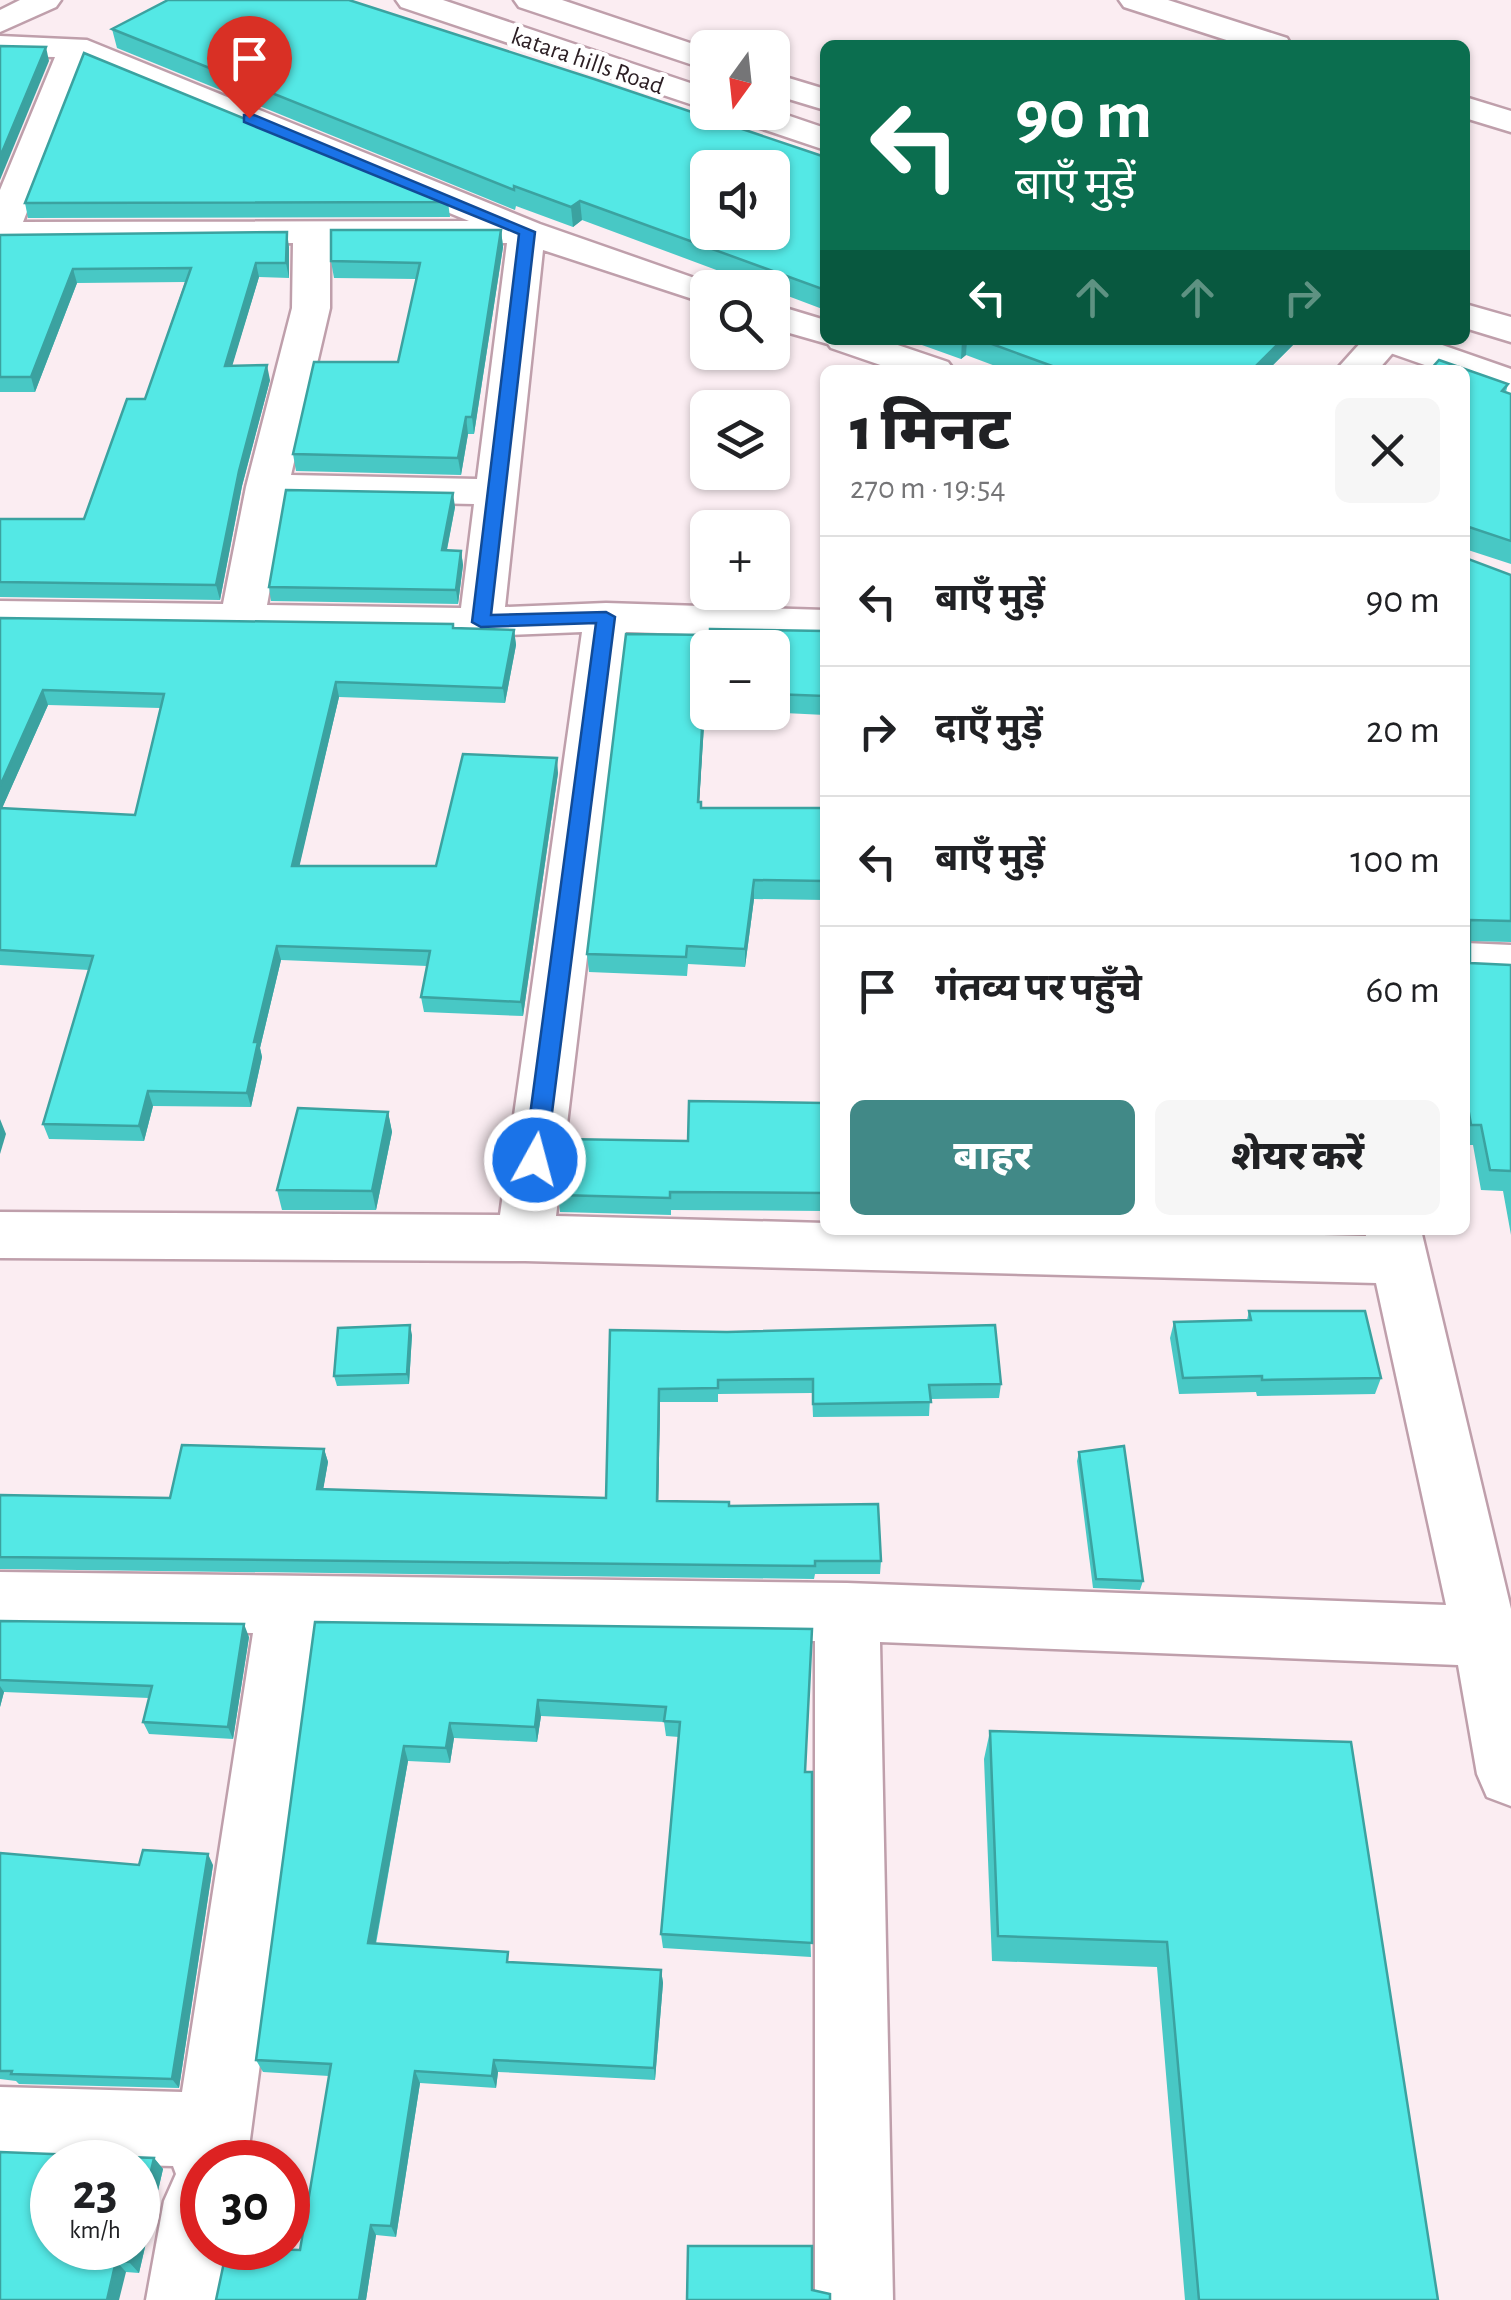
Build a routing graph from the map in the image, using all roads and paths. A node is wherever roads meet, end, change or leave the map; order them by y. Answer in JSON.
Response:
{"nodes":[{"id":1,"x":45,"y":0,"type":"edge"},
{"id":2,"x":412,"y":0,"type":"edge"},
{"id":3,"x":530,"y":0,"type":"edge"},
{"id":4,"x":1135,"y":0,"type":"edge"},
{"id":5,"x":1220,"y":12,"type":"edge"},
{"id":6,"x":0,"y":22,"type":"edge"},
{"id":7,"x":1267,"y":40,"type":"edge"},
{"id":8,"x":0,"y":46,"type":"edge"},
{"id":9,"x":75,"y":48,"type":"junction"},
{"id":10,"x":690,"y":54,"type":"edge"},
{"id":11,"x":790,"y":88,"type":"edge"},
{"id":12,"x":690,"y":94,"type":"edge"},
{"id":13,"x":820,"y":98,"type":"edge"},
{"id":14,"x":1470,"y":109,"type":"edge"},
{"id":15,"x":1511,"y":122,"type":"edge"},
{"id":16,"x":790,"y":128,"type":"edge"},
{"id":17,"x":820,"y":138,"type":"edge"},
{"id":18,"x":1,"y":229,"type":"edge"},
{"id":19,"x":312,"y":231,"type":"junction"},
{"id":20,"x":527,"y":232,"type":"junction"},
{"id":21,"x":690,"y":287,"type":"edge"},
{"id":22,"x":1470,"y":317,"type":"edge"},
{"id":23,"x":790,"y":321,"type":"edge"},
{"id":24,"x":1511,"y":330,"type":"edge"},
{"id":25,"x":820,"y":331,"type":"edge"},
{"id":26,"x":861,"y":345,"type":"edge"},
{"id":27,"x":1382,"y":345,"type":"edge"},
{"id":28,"x":1402,"y":345,"type":"edge"},
{"id":29,"x":919,"y":365,"type":"edge"},
{"id":30,"x":1361,"y":365,"type":"edge"},
{"id":31,"x":1461,"y":365,"type":"edge"},
{"id":32,"x":1470,"y":368,"type":"edge"},
{"id":33,"x":1511,"y":382,"type":"edge"},
{"id":34,"x":267,"y":486,"type":"junction"},
{"id":35,"x":497,"y":492,"type":"junction"},
{"id":36,"x":0,"y":615,"type":"edge"},
{"id":37,"x":606,"y":617,"type":"junction"},
{"id":38,"x":242,"y":618,"type":"junction"},
{"id":39,"x":481,"y":622,"type":"junction"},
{"id":40,"x":820,"y":624,"type":"edge"},
{"id":41,"x":1470,"y":962,"type":"edge"},
{"id":42,"x":1511,"y":964,"type":"edge"},
{"id":43,"x":0,"y":1235,"type":"edge"},
{"id":44,"x":525,"y":1238,"type":"junction"},
{"id":45,"x":1396,"y":1245,"type":"edge"},
{"id":46,"x":0,"y":1601,"type":"edge"},
{"id":47,"x":288,"y":1606,"type":"junction"},
{"id":48,"x":847,"y":1612,"type":"junction"},
{"id":49,"x":1485,"y":1636,"type":"junction"},
{"id":50,"x":1511,"y":1774,"type":"edge"},
{"id":51,"x":0,"y":2124,"type":"edge"},
{"id":52,"x":213,"y":2140,"type":"edge"},
{"id":53,"x":180,"y":2159,"type":"edge"},
{"id":54,"x":190,"y":2270,"type":"edge"},
{"id":55,"x":185,"y":2300,"type":"edge"},
{"id":56,"x":854,"y":2300,"type":"edge"}],
"edges":[{"from":1,"to":6,"type":"street"},
{"from":2,"to":12,"type":"street","name":"katara hills Road"},
{"from":3,"to":10,"type":"street"},
{"from":4,"to":5,"type":"street"},
{"from":5,"to":7,"type":"street"},
{"from":8,"to":9,"type":"street"},
{"from":9,"to":18,"type":"street"},
{"from":9,"to":20,"type":"street"},
{"from":11,"to":13,"type":"street"},
{"from":14,"to":15,"type":"street"},
{"from":16,"to":17,"type":"street"},
{"from":18,"to":19,"type":"street"},
{"from":19,"to":20,"type":"street"},
{"from":19,"to":34,"type":"street"},
{"from":20,"to":21,"type":"street"},
{"from":20,"to":35,"type":"street"},
{"from":22,"to":24,"type":"street"},
{"from":23,"to":25,"type":"street"},
{"from":26,"to":29,"type":"street"},
{"from":27,"to":30,"type":"street"},
{"from":28,"to":31,"type":"street"},
{"from":32,"to":33,"type":"street"},
{"from":34,"to":35,"type":"street"},
{"from":34,"to":38,"type":"street"},
{"from":35,"to":39,"type":"street"},
{"from":36,"to":38,"type":"street"},
{"from":37,"to":39,"type":"street"},
{"from":37,"to":40,"type":"street"},
{"from":37,"to":44,"type":"street"},
{"from":38,"to":39,"type":"street"},
{"from":41,"to":42,"type":"street"},
{"from":43,"to":44,"type":"street"},
{"from":44,"to":45,"type":"street"},
{"from":45,"to":49,"type":"street"},
{"from":46,"to":47,"type":"street"},
{"from":47,"to":48,"type":"street"},
{"from":47,"to":52,"type":"street"},
{"from":48,"to":49,"type":"street"},
{"from":48,"to":56,"type":"street"},
{"from":49,"to":50,"type":"street"},
{"from":51,"to":53,"type":"street"},
{"from":54,"to":55,"type":"street"}]}
